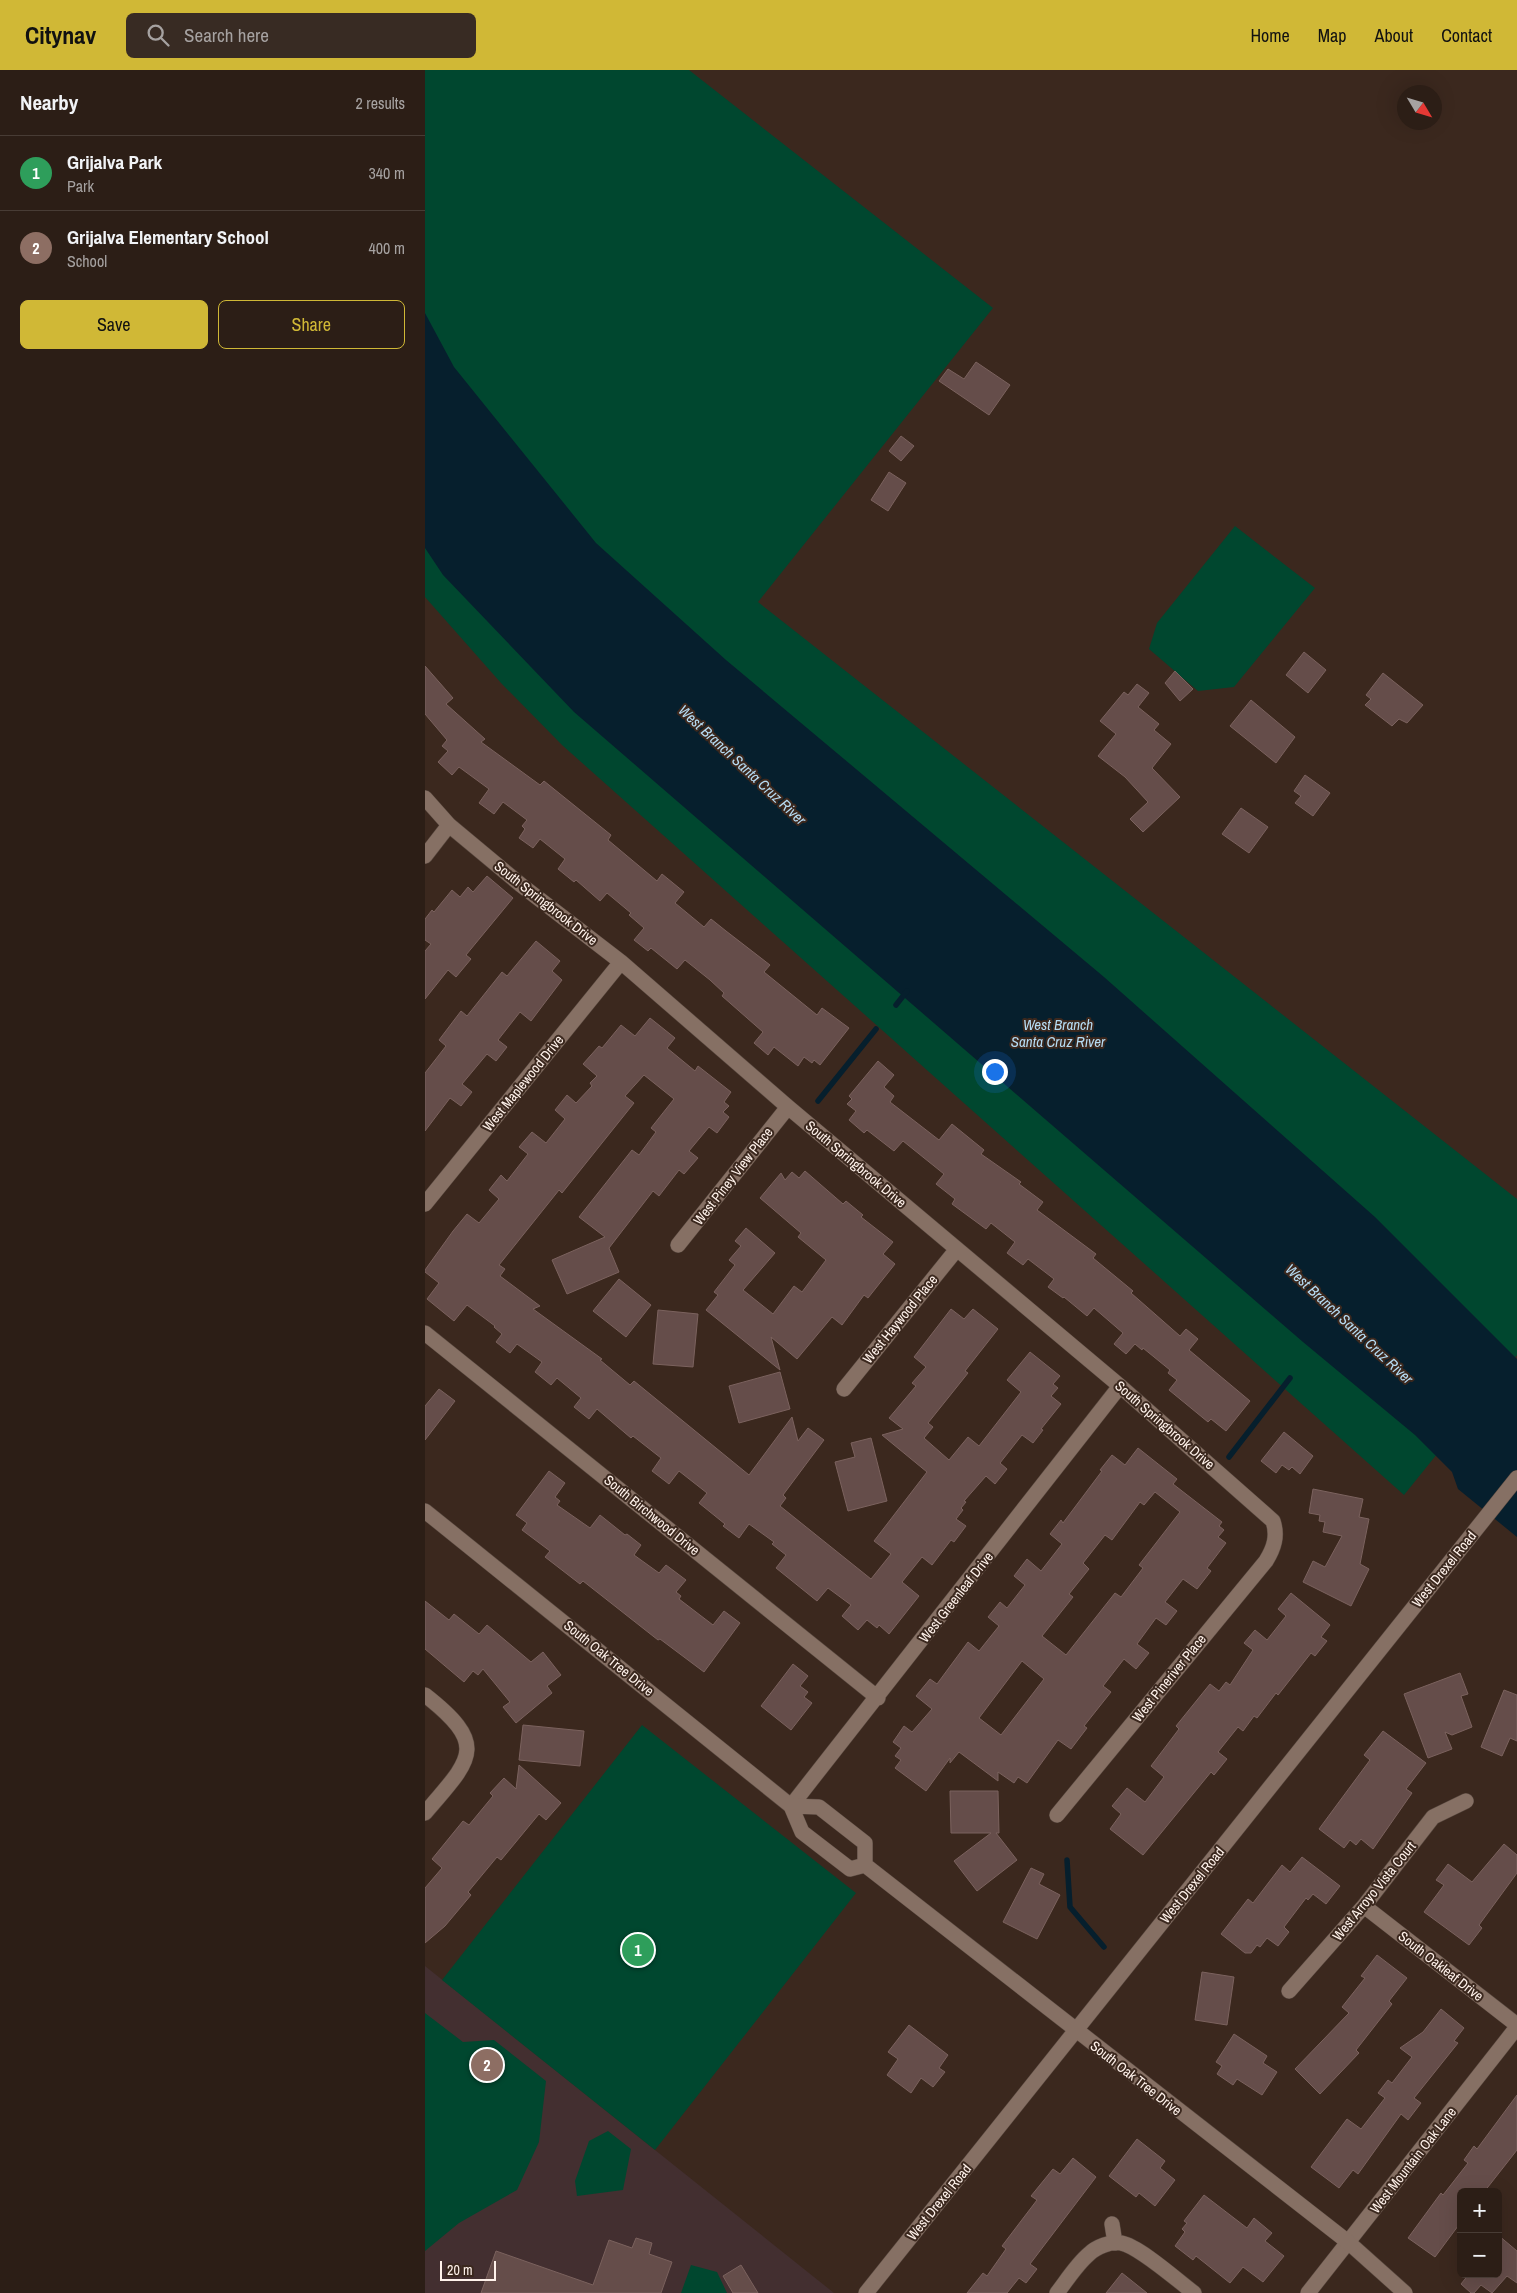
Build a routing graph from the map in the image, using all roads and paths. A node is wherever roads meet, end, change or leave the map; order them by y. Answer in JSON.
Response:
{"nodes":[{"id":1,"x":425,"y":798,"type":"edge"},
{"id":2,"x":449,"y":825,"type":"junction"},
{"id":3,"x":425,"y":856,"type":"edge"},
{"id":4,"x":621,"y":962,"type":"junction"},
{"id":5,"x":787,"y":1107,"type":"junction"},
{"id":6,"x":425,"y":1204,"type":"edge"},
{"id":7,"x":678,"y":1245,"type":"dead end"},
{"id":8,"x":957,"y":1249,"type":"junction"},
{"id":9,"x":425,"y":1332,"type":"edge"},
{"id":10,"x":1120,"y":1386,"type":"junction"},
{"id":11,"x":844,"y":1389,"type":"dead end"},
{"id":12,"x":1517,"y":1478,"type":"edge"},
{"id":13,"x":425,"y":1511,"type":"edge"},
{"id":14,"x":1283,"y":1537,"type":"joint"},
{"id":15,"x":425,"y":1695,"type":"edge"},
{"id":16,"x":878,"y":1698,"type":"junction"},
{"id":17,"x":1466,"y":1801,"type":"dead end"},
{"id":18,"x":791,"y":1806,"type":"junction"},
{"id":19,"x":425,"y":1813,"type":"edge"},
{"id":20,"x":1057,"y":1815,"type":"dead end"},
{"id":21,"x":865,"y":1865,"type":"junction"},
{"id":22,"x":1364,"y":1906,"type":"junction"},
{"id":23,"x":1289,"y":1991,"type":"dead end"},
{"id":24,"x":1517,"y":2026,"type":"edge"},
{"id":25,"x":1075,"y":2031,"type":"junction"},
{"id":26,"x":1112,"y":2224,"type":"dead end"},
{"id":27,"x":1348,"y":2242,"type":"junction"},
{"id":28,"x":1115,"y":2243,"type":"junction"},
{"id":29,"x":866,"y":2293,"type":"edge"},
{"id":30,"x":1057,"y":2293,"type":"edge"},
{"id":31,"x":1194,"y":2293,"type":"edge"},
{"id":32,"x":1308,"y":2293,"type":"edge"},
{"id":33,"x":1405,"y":2293,"type":"edge"}],
"edges":[{"from":1,"to":2,"type":"street","name":"South Springbrook Drive"},
{"from":2,"to":3,"type":"street"},
{"from":2,"to":4,"type":"street","name":"South Springbrook Drive"},
{"from":4,"to":5,"type":"street","name":"South Springbrook Drive"},
{"from":4,"to":6,"type":"street","name":"West Maplewood Drive"},
{"from":5,"to":7,"type":"street","name":"West Piney View Place"},
{"from":5,"to":8,"type":"street","name":"South Springbrook Drive"},
{"from":8,"to":10,"type":"street","name":"South Springbrook Drive"},
{"from":8,"to":11,"type":"street","name":"West Haywood Place"},
{"from":9,"to":16,"type":"street","name":"South Birchwood Drive"},
{"from":10,"to":14,"type":"street","name":"South Springbrook Drive"},
{"from":10,"to":16,"type":"street","name":"West Greenleaf Drive"},
{"from":12,"to":25,"type":"street","name":"West Drexel Road"},
{"from":13,"to":18,"type":"street","name":"South Oak Tree Drive"},
{"from":14,"to":20,"type":"street","name":"West Pineriver Place"},
{"from":15,"to":19,"type":"street"},
{"from":16,"to":18,"type":"street","name":"West Greenleaf Drive"},
{"from":17,"to":22,"type":"street","name":"West Arroyo Vista Court"},
{"from":18,"to":21,"type":"street","name":"South Oak Tree Drive"},
{"from":18,"to":21,"type":"street"},
{"from":21,"to":25,"type":"street","name":"South Oak Tree Drive"},
{"from":22,"to":23,"type":"street","name":"West Arroyo Vista Court"},
{"from":22,"to":24,"type":"street","name":"South Oakleaf Drive"},
{"from":24,"to":27,"type":"street","name":"West Mountain Oak Lane"},
{"from":25,"to":27,"type":"street","name":"South Oak Tree Drive"},
{"from":25,"to":29,"type":"street","name":"West Drexel Road"},
{"from":26,"to":28,"type":"street"},
{"from":27,"to":32,"type":"street","name":"West Mountain Oak Lane"},
{"from":27,"to":33,"type":"street","name":"South Oak Tree Drive"},
{"from":28,"to":30,"type":"street"},
{"from":28,"to":31,"type":"street"}]}
